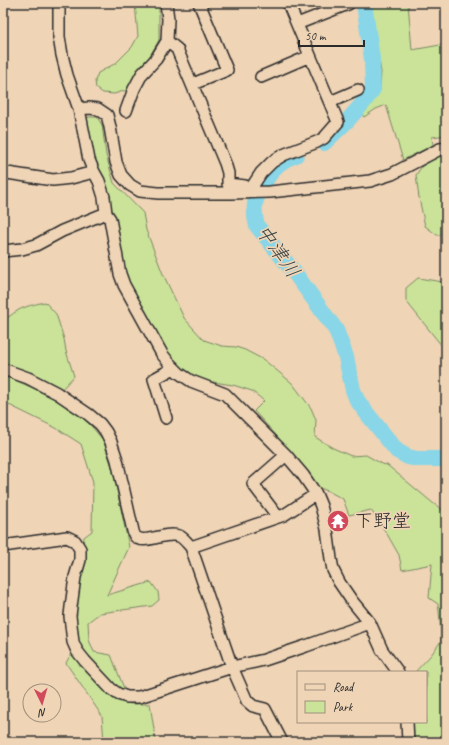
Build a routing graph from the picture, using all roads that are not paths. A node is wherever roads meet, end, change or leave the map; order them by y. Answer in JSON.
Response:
{"nodes":[{"id":1,"x":59,"y":3,"type":"edge"},
{"id":2,"x":167,"y":3,"type":"edge"},
{"id":3,"x":199,"y":3,"type":"edge"},
{"id":4,"x":288,"y":3,"type":"edge"},
{"id":5,"x":348,"y":3,"type":"edge"},
{"id":6,"x":297,"y":24,"type":"junction"},
{"id":7,"x":167,"y":41,"type":"junction"},
{"id":8,"x":310,"y":56,"type":"junction"},
{"id":9,"x":261,"y":77,"type":"dead end"},
{"id":10,"x":193,"y":84,"type":"junction"},
{"id":11,"x":358,"y":90,"type":"dead end"},
{"id":12,"x":330,"y":102,"type":"junction"},
{"id":13,"x":79,"y":109,"type":"junction"},
{"id":14,"x":126,"y":111,"type":"dead end"},
{"id":15,"x":446,"y":148,"type":"edge"},
{"id":16,"x":94,"y":172,"type":"junction"},
{"id":17,"x":3,"y":174,"type":"edge"},
{"id":18,"x":250,"y":193,"type":"junction"},
{"id":19,"x":106,"y":212,"type":"junction"},
{"id":20,"x":3,"y":251,"type":"edge"},
{"id":21,"x":174,"y":368,"type":"junction"},
{"id":22,"x":3,"y":369,"type":"edge"},
{"id":23,"x":166,"y":418,"type":"dead end"},
{"id":24,"x":286,"y":456,"type":"junction"},
{"id":25,"x":316,"y":494,"type":"junction"},
{"id":26,"x":278,"y":517,"type":"junction"},
{"id":27,"x":3,"y":546,"type":"edge"},
{"id":28,"x":191,"y":547,"type":"junction"},
{"id":29,"x":370,"y":623,"type":"junction"},
{"id":30,"x":232,"y":667,"type":"junction"},
{"id":31,"x":398,"y":671,"type":"edge"},
{"id":32,"x":407,"y":723,"type":"edge"},
{"id":33,"x":282,"y":742,"type":"edge"},
{"id":34,"x":408,"y":742,"type":"edge"}],
"edges":[{"from":1,"to":13,"type":"street"},
{"from":2,"to":7,"type":"street"},
{"from":3,"to":10,"type":"street"},
{"from":4,"to":6,"type":"street"},
{"from":5,"to":6,"type":"street"},
{"from":6,"to":8,"type":"street"},
{"from":7,"to":10,"type":"street"},
{"from":7,"to":14,"type":"street"},
{"from":8,"to":9,"type":"street"},
{"from":8,"to":12,"type":"street"},
{"from":10,"to":18,"type":"street"},
{"from":11,"to":12,"type":"street"},
{"from":12,"to":18,"type":"street"},
{"from":13,"to":16,"type":"street"},
{"from":13,"to":18,"type":"street"},
{"from":15,"to":18,"type":"street"},
{"from":16,"to":17,"type":"street"},
{"from":16,"to":19,"type":"street"},
{"from":19,"to":20,"type":"street"},
{"from":19,"to":21,"type":"street"},
{"from":21,"to":23,"type":"street"},
{"from":21,"to":24,"type":"street"},
{"from":22,"to":28,"type":"street"},
{"from":24,"to":25,"type":"street"},
{"from":24,"to":26,"type":"street"},
{"from":25,"to":26,"type":"street"},
{"from":25,"to":29,"type":"street"},
{"from":26,"to":28,"type":"street"},
{"from":27,"to":30,"type":"street"},
{"from":28,"to":30,"type":"street"},
{"from":29,"to":30,"type":"street"},
{"from":29,"to":31,"type":"street"},
{"from":30,"to":33,"type":"street"},
{"from":32,"to":34,"type":"street"}]}
